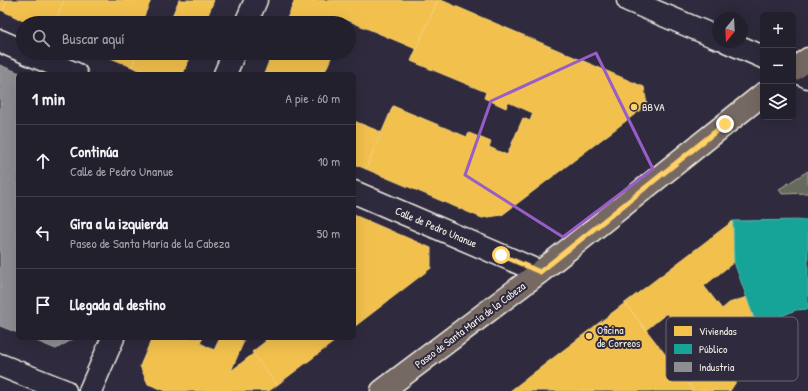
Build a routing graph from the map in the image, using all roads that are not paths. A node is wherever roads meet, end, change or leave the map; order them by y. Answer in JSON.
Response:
{"nodes":[{"id":1,"x":256,"y":0,"type":"edge"},
{"id":2,"x":628,"y":0,"type":"edge"},
{"id":3,"x":249,"y":16,"type":"edge"},
{"id":4,"x":712,"y":35,"type":"edge"},
{"id":5,"x":0,"y":41,"type":"edge"},
{"id":6,"x":16,"y":48,"type":"edge"},
{"id":7,"x":742,"y":48,"type":"edge"},
{"id":8,"x":760,"y":56,"type":"edge"},
{"id":9,"x":808,"y":59,"type":"edge"},
{"id":10,"x":43,"y":60,"type":"edge"},
{"id":11,"x":231,"y":60,"type":"edge"},
{"id":12,"x":796,"y":68,"type":"edge"},
{"id":13,"x":796,"y":71,"type":"edge"},
{"id":14,"x":71,"y":72,"type":"edge"},
{"id":15,"x":226,"y":72,"type":"edge"},
{"id":16,"x":808,"y":77,"type":"edge"},
{"id":17,"x":760,"y":96,"type":"edge"},
{"id":18,"x":356,"y":193,"type":"edge"},
{"id":19,"x":540,"y":272,"type":"junction"},
{"id":20,"x":112,"y":340,"type":"edge"},
{"id":21,"x":0,"y":365,"type":"edge"},
{"id":22,"x":65,"y":391,"type":"edge"},
{"id":23,"x":90,"y":391,"type":"edge"},
{"id":24,"x":382,"y":391,"type":"edge"}],
"edges":[{"from":1,"to":3,"type":"street"},
{"from":2,"to":4,"type":"street"},
{"from":5,"to":6,"type":"street"},
{"from":7,"to":8,"type":"street"},
{"from":9,"to":12,"type":"main road"},
{"from":10,"to":14,"type":"street"},
{"from":11,"to":15,"type":"street"},
{"from":13,"to":16,"type":"street"},
{"from":17,"to":19,"type":"main road","name":"Paseo de Santa María de la Cabeza"},
{"from":18,"to":19,"type":"street","name":"Calle de Pedro Unanue"},
{"from":19,"to":24,"type":"main road","name":"Paseo de Santa María de la Cabeza"},
{"from":20,"to":23,"type":"street"},
{"from":21,"to":22,"type":"street"}]}
